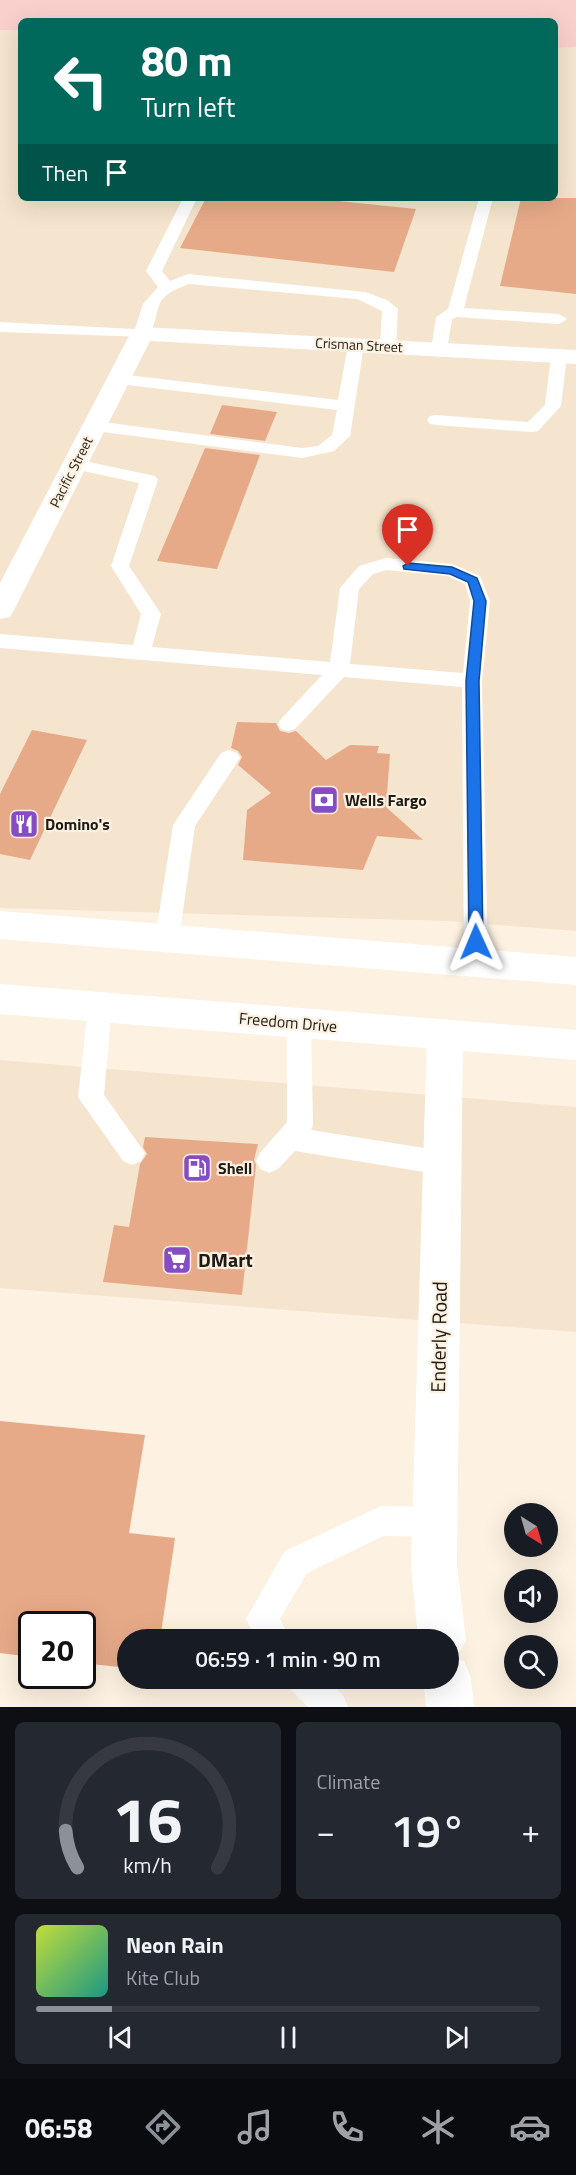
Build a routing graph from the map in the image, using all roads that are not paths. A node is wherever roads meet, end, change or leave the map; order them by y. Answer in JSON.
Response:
{"nodes":[{"id":1,"x":189,"y":201,"type":"edge"},
{"id":2,"x":485,"y":201,"type":"edge"},
{"id":3,"x":166,"y":286,"type":"junction"},
{"id":4,"x":455,"y":312,"type":"junction"},
{"id":5,"x":559,"y":319,"type":"dead end"},
{"id":6,"x":0,"y":327,"type":"edge"},
{"id":7,"x":142,"y":334,"type":"junction"},
{"id":8,"x":356,"y":345,"type":"junction"},
{"id":9,"x":388,"y":347,"type":"junction"},
{"id":10,"x":439,"y":350,"type":"junction"},
{"id":11,"x":567,"y":356,"type":"edge"},
{"id":12,"x":119,"y":379,"type":"junction"},
{"id":13,"x":346,"y":406,"type":"junction"},
{"id":14,"x":436,"y":420,"type":"dead end"},
{"id":15,"x":95,"y":426,"type":"junction"},
{"id":16,"x":75,"y":464,"type":"junction"},
{"id":17,"x":2,"y":602,"type":"edge"},
{"id":18,"x":0,"y":641,"type":"edge"},
{"id":19,"x":141,"y":653,"type":"junction"},
{"id":20,"x":339,"y":670,"type":"junction"},
{"id":21,"x":472,"y":681,"type":"junction"},
{"id":22,"x":288,"y":724,"type":"dead end"},
{"id":23,"x":229,"y":758,"type":"dead end"},
{"id":24,"x":0,"y":925,"type":"edge"},
{"id":25,"x":167,"y":939,"type":"junction"},
{"id":26,"x":476,"y":964,"type":"junction"},
{"id":27,"x":576,"y":971,"type":"edge"},
{"id":28,"x":0,"y":999,"type":"edge"},
{"id":29,"x":100,"y":1007,"type":"junction"},
{"id":30,"x":299,"y":1023,"type":"junction"},
{"id":31,"x":445,"y":1034,"type":"junction"},
{"id":32,"x":576,"y":1046,"type":"edge"},
{"id":33,"x":289,"y":1138,"type":"junction"},
{"id":34,"x":132,"y":1153,"type":"dead end"},
{"id":35,"x":269,"y":1161,"type":"dead end"},
{"id":36,"x":443,"y":1163,"type":"junction"},
{"id":37,"x":435,"y":1522,"type":"junction"},
{"id":38,"x":268,"y":1629,"type":"edge"},
{"id":39,"x":441,"y":1629,"type":"edge"},
{"id":40,"x":314,"y":1689,"type":"edge"},
{"id":41,"x":448,"y":1689,"type":"edge"},
{"id":42,"x":331,"y":1707,"type":"edge"},
{"id":43,"x":450,"y":1707,"type":"edge"}],
"edges":[{"from":1,"to":3,"type":"lane"},
{"from":2,"to":4,"type":"lane"},
{"from":3,"to":7,"type":"lane"},
{"from":3,"to":9,"type":"lane"},
{"from":4,"to":5,"type":"lane"},
{"from":4,"to":10,"type":"lane"},
{"from":6,"to":7,"type":"lane"},
{"from":7,"to":8,"type":"street","name":"Crisman Street"},
{"from":7,"to":12,"type":"street","name":"Pacific Street"},
{"from":8,"to":9,"type":"street","name":"Crisman Street"},
{"from":8,"to":13,"type":"lane"},
{"from":9,"to":10,"type":"street","name":"Crisman Street"},
{"from":10,"to":11,"type":"street","name":"Crisman Street"},
{"from":11,"to":14,"type":"lane"},
{"from":12,"to":13,"type":"lane"},
{"from":12,"to":15,"type":"street","name":"Pacific Street"},
{"from":13,"to":15,"type":"lane"},
{"from":15,"to":16,"type":"street","name":"Pacific Street"},
{"from":16,"to":17,"type":"street","name":"Pacific Street"},
{"from":16,"to":19,"type":"lane"},
{"from":18,"to":19,"type":"lane"},
{"from":19,"to":20,"type":"lane"},
{"from":20,"to":21,"type":"lane"},
{"from":20,"to":21,"type":"lane"},
{"from":20,"to":22,"type":"lane"},
{"from":21,"to":26,"type":"lane"},
{"from":23,"to":25,"type":"lane"},
{"from":24,"to":25,"type":"street"},
{"from":25,"to":26,"type":"street"},
{"from":26,"to":27,"type":"street"},
{"from":28,"to":29,"type":"street","name":"Freedom Drive"},
{"from":29,"to":30,"type":"street","name":"Freedom Drive"},
{"from":29,"to":34,"type":"lane"},
{"from":30,"to":31,"type":"street","name":"Freedom Drive"},
{"from":30,"to":33,"type":"lane"},
{"from":31,"to":32,"type":"street","name":"Freedom Drive"},
{"from":31,"to":36,"type":"street","name":"Enderly Road"},
{"from":33,"to":35,"type":"lane"},
{"from":33,"to":36,"type":"lane"},
{"from":36,"to":37,"type":"street","name":"Enderly Road"},
{"from":37,"to":38,"type":"lane"},
{"from":37,"to":39,"type":"street","name":"Enderly Road"},
{"from":40,"to":42,"type":"lane"},
{"from":41,"to":43,"type":"street"}]}
